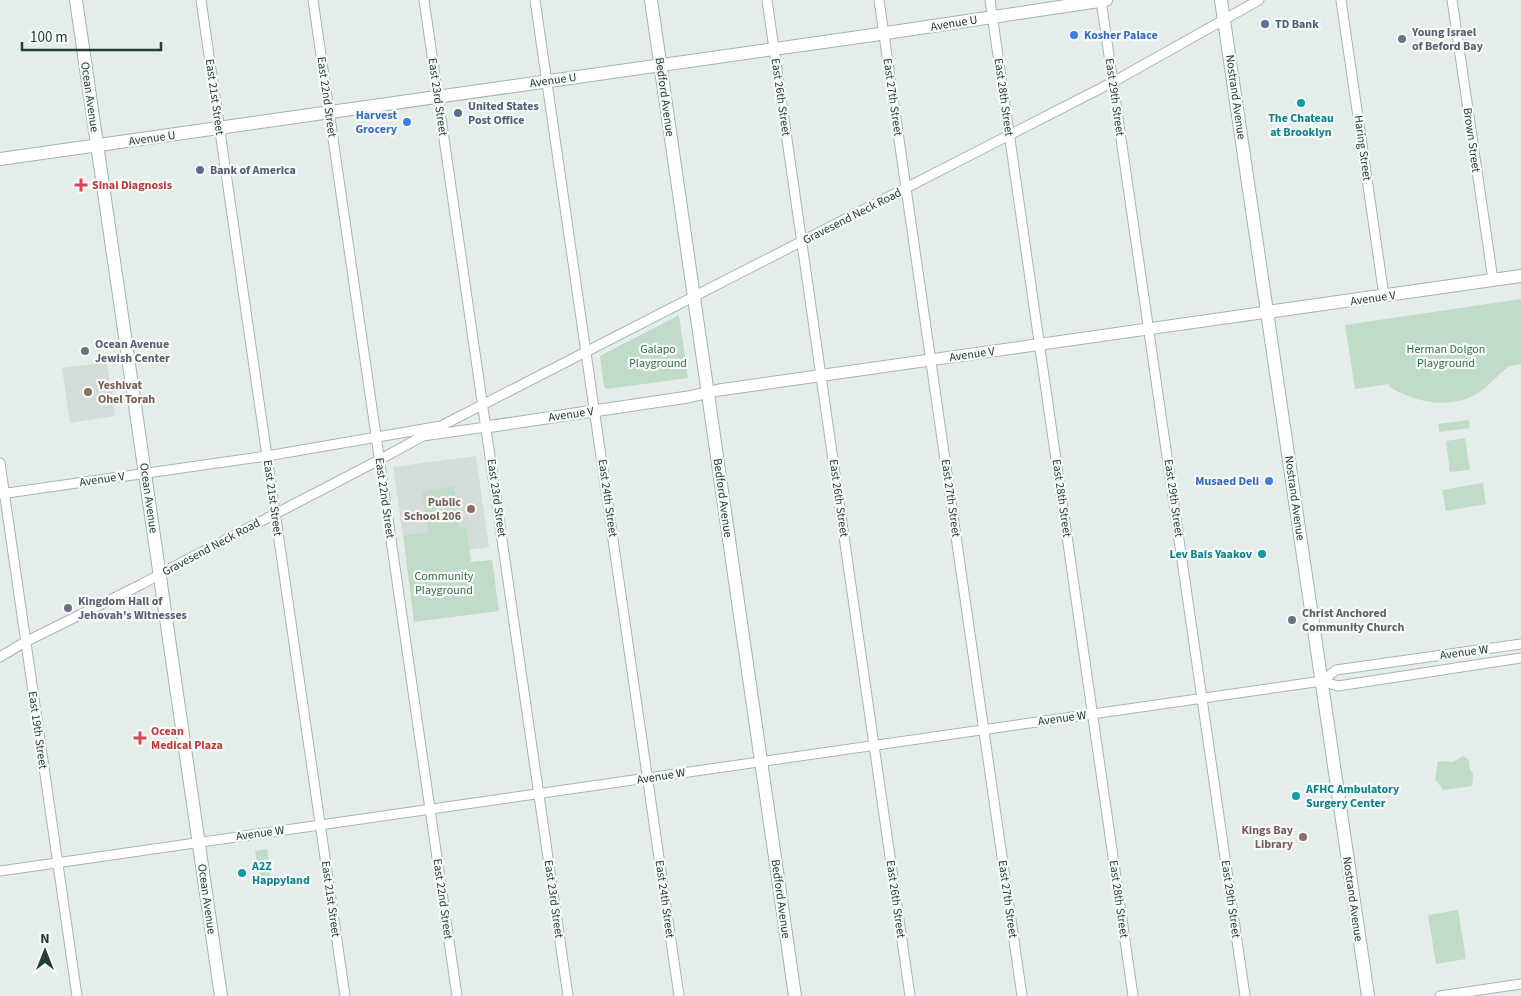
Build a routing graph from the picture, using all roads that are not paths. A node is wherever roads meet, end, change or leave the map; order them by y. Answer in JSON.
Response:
{"nodes":[{"id":1,"x":76,"y":0,"type":"edge"},
{"id":2,"x":201,"y":0,"type":"edge"},
{"id":3,"x":313,"y":0,"type":"edge"},
{"id":4,"x":424,"y":0,"type":"edge"},
{"id":5,"x":536,"y":0,"type":"edge"},
{"id":6,"x":651,"y":0,"type":"edge"},
{"id":7,"x":767,"y":0,"type":"edge"},
{"id":8,"x":879,"y":0,"type":"edge"},
{"id":9,"x":990,"y":0,"type":"edge"},
{"id":10,"x":1103,"y":0,"type":"edge"},
{"id":11,"x":1221,"y":0,"type":"edge"},
{"id":12,"x":1259,"y":0,"type":"edge"},
{"id":13,"x":1341,"y":0,"type":"edge"},
{"id":14,"x":1452,"y":0,"type":"edge"},
{"id":15,"x":992,"y":17,"type":"junction"},
{"id":16,"x":1224,"y":20,"type":"junction"},
{"id":17,"x":883,"y":33,"type":"junction"},
{"id":18,"x":774,"y":49,"type":"junction"},
{"id":19,"x":660,"y":64,"type":"junction"},
{"id":20,"x":547,"y":81,"type":"junction"},
{"id":21,"x":1113,"y":82,"type":"junction"},
{"id":22,"x":438,"y":97,"type":"junction"},
{"id":23,"x":329,"y":113,"type":"junction"},
{"id":24,"x":220,"y":128,"type":"junction"},
{"id":25,"x":1009,"y":136,"type":"junction"},
{"id":26,"x":97,"y":145,"type":"junction"},
{"id":27,"x":0,"y":159,"type":"edge"},
{"id":28,"x":906,"y":189,"type":"junction"},
{"id":29,"x":802,"y":242,"type":"junction"},
{"id":30,"x":1521,"y":276,"type":"edge"},
{"id":31,"x":1493,"y":280,"type":"junction"},
{"id":32,"x":1384,"y":296,"type":"junction"},
{"id":33,"x":694,"y":297,"type":"junction"},
{"id":34,"x":1267,"y":312,"type":"junction"},
{"id":35,"x":1149,"y":328,"type":"junction"},
{"id":36,"x":1040,"y":344,"type":"junction"},
{"id":37,"x":587,"y":351,"type":"junction"},
{"id":38,"x":931,"y":360,"type":"junction"},
{"id":39,"x":822,"y":376,"type":"junction"},
{"id":40,"x":708,"y":392,"type":"junction"},
{"id":41,"x":483,"y":405,"type":"junction"},
{"id":42,"x":595,"y":411,"type":"junction"},
{"id":43,"x":441,"y":426,"type":"joint"},
{"id":44,"x":486,"y":427,"type":"junction"},
{"id":45,"x":423,"y":436,"type":"joint"},
{"id":46,"x":376,"y":438,"type":"junction"},
{"id":47,"x":267,"y":456,"type":"junction"},
{"id":48,"x":379,"y":460,"type":"junction"},
{"id":49,"x":0,"y":463,"type":"edge"},
{"id":50,"x":146,"y":472,"type":"junction"},
{"id":51,"x":2,"y":494,"type":"edge"},
{"id":52,"x":276,"y":512,"type":"junction"},
{"id":53,"x":160,"y":574,"type":"junction"},
{"id":54,"x":26,"y":642,"type":"junction"},
{"id":55,"x":1521,"y":644,"type":"edge"},
{"id":56,"x":0,"y":657,"type":"edge"},
{"id":57,"x":1521,"y":658,"type":"edge"},
{"id":58,"x":1322,"y":681,"type":"junction"},
{"id":59,"x":1202,"y":698,"type":"junction"},
{"id":60,"x":1093,"y":714,"type":"junction"},
{"id":61,"x":984,"y":729,"type":"junction"},
{"id":62,"x":875,"y":745,"type":"junction"},
{"id":63,"x":762,"y":761,"type":"junction"},
{"id":64,"x":648,"y":778,"type":"junction"},
{"id":65,"x":539,"y":794,"type":"junction"},
{"id":66,"x":430,"y":809,"type":"junction"},
{"id":67,"x":321,"y":825,"type":"junction"},
{"id":68,"x":199,"y":842,"type":"junction"},
{"id":69,"x":58,"y":863,"type":"junction"},
{"id":70,"x":0,"y":871,"type":"edge"},
{"id":71,"x":1521,"y":984,"type":"edge"},
{"id":72,"x":1484,"y":993,"type":"edge"},
{"id":73,"x":77,"y":996,"type":"edge"},
{"id":74,"x":221,"y":996,"type":"edge"},
{"id":75,"x":346,"y":996,"type":"edge"},
{"id":76,"x":457,"y":996,"type":"edge"},
{"id":77,"x":568,"y":996,"type":"edge"},
{"id":78,"x":679,"y":996,"type":"edge"},
{"id":79,"x":795,"y":996,"type":"edge"},
{"id":80,"x":910,"y":996,"type":"edge"},
{"id":81,"x":1022,"y":996,"type":"edge"},
{"id":82,"x":1133,"y":996,"type":"edge"},
{"id":83,"x":1245,"y":996,"type":"edge"},
{"id":84,"x":1368,"y":996,"type":"edge"},
{"id":85,"x":1440,"y":996,"type":"edge"}],
"edges":[{"from":1,"to":26,"type":"main road","name":"Ocean Avenue"},
{"from":2,"to":24,"type":"street","name":"East 21st Street"},
{"from":3,"to":23,"type":"street","name":"East 22nd Street"},
{"from":4,"to":22,"type":"street","name":"East 23rd Street"},
{"from":5,"to":20,"type":"street","name":"East 24th Street"},
{"from":6,"to":19,"type":"main road","name":"Bedford Avenue"},
{"from":7,"to":18,"type":"street","name":"East 26th Street"},
{"from":8,"to":17,"type":"street","name":"East 27th Street"},
{"from":9,"to":15,"type":"street","name":"East 28th Street"},
{"from":10,"to":15,"type":"main road","name":"Avenue U"},
{"from":10,"to":21,"type":"street","name":"East 29th Street"},
{"from":11,"to":16,"type":"main road","name":"Nostrand Avenue"},
{"from":12,"to":16,"type":"street","name":"Gravesend Neck Road"},
{"from":13,"to":32,"type":"street","name":"Haring Street"},
{"from":14,"to":31,"type":"street","name":"Brown Street"},
{"from":15,"to":17,"type":"main road","name":"Avenue U"},
{"from":15,"to":25,"type":"street","name":"East 28th Street"},
{"from":16,"to":21,"type":"street","name":"Gravesend Neck Road"},
{"from":16,"to":34,"type":"main road","name":"Nostrand Avenue"},
{"from":17,"to":18,"type":"main road","name":"Avenue U"},
{"from":17,"to":28,"type":"street","name":"East 27th Street"},
{"from":18,"to":19,"type":"main road","name":"Avenue U"},
{"from":18,"to":29,"type":"street","name":"East 26th Street"},
{"from":19,"to":20,"type":"main road","name":"Avenue U"},
{"from":19,"to":33,"type":"main road","name":"Bedford Avenue"},
{"from":20,"to":22,"type":"main road","name":"Avenue U"},
{"from":20,"to":37,"type":"street","name":"East 24th Street"},
{"from":21,"to":25,"type":"street","name":"Gravesend Neck Road"},
{"from":21,"to":35,"type":"street","name":"East 29th Street"},
{"from":22,"to":23,"type":"main road","name":"Avenue U"},
{"from":22,"to":41,"type":"street","name":"East 23rd Street"},
{"from":23,"to":24,"type":"main road","name":"Avenue U"},
{"from":23,"to":46,"type":"street","name":"East 22nd Street"},
{"from":24,"to":26,"type":"main road","name":"Avenue U"},
{"from":24,"to":47,"type":"street","name":"East 21st Street"},
{"from":25,"to":28,"type":"street","name":"Gravesend Neck Road"},
{"from":25,"to":36,"type":"street","name":"East 28th Street"},
{"from":26,"to":27,"type":"main road","name":"Avenue U"},
{"from":26,"to":50,"type":"main road","name":"Ocean Avenue"},
{"from":28,"to":29,"type":"street","name":"Gravesend Neck Road"},
{"from":28,"to":38,"type":"street","name":"East 27th Street"},
{"from":29,"to":33,"type":"street","name":"Gravesend Neck Road"},
{"from":29,"to":39,"type":"street","name":"East 26th Street"},
{"from":30,"to":31,"type":"main road","name":"Avenue V"},
{"from":31,"to":32,"type":"main road","name":"Avenue V"},
{"from":32,"to":34,"type":"main road","name":"Avenue V"},
{"from":33,"to":37,"type":"street","name":"Gravesend Neck Road"},
{"from":33,"to":40,"type":"main road","name":"Bedford Avenue"},
{"from":34,"to":35,"type":"street","name":"Avenue V"},
{"from":34,"to":58,"type":"main road","name":"Nostrand Avenue"},
{"from":35,"to":36,"type":"street","name":"Avenue V"},
{"from":35,"to":59,"type":"street","name":"East 29th Street"},
{"from":36,"to":38,"type":"street","name":"Avenue V"},
{"from":36,"to":60,"type":"street","name":"East 28th Street"},
{"from":37,"to":41,"type":"street","name":"Gravesend Neck Road"},
{"from":37,"to":42,"type":"street","name":"East 24th Street"},
{"from":38,"to":39,"type":"street","name":"Avenue V"},
{"from":38,"to":61,"type":"street","name":"East 27th Street"},
{"from":39,"to":40,"type":"street","name":"Avenue V"},
{"from":39,"to":62,"type":"street","name":"East 26th Street"},
{"from":40,"to":42,"type":"street","name":"Avenue V"},
{"from":40,"to":63,"type":"main road","name":"Bedford Avenue"},
{"from":41,"to":43,"type":"street","name":"Gravesend Neck Road"},
{"from":41,"to":44,"type":"street","name":"East 23rd Street"},
{"from":42,"to":44,"type":"street","name":"Avenue V"},
{"from":42,"to":64,"type":"street","name":"East 24th Street"},
{"from":43,"to":46,"type":"street","name":"Avenue V"},
{"from":44,"to":45,"type":"street","name":"Avenue V"},
{"from":44,"to":65,"type":"street","name":"East 23rd Street"},
{"from":45,"to":48,"type":"street","name":"Gravesend Neck Road"},
{"from":46,"to":47,"type":"street","name":"Avenue V"},
{"from":46,"to":48,"type":"street","name":"East 22nd Street"},
{"from":47,"to":50,"type":"street","name":"Avenue V"},
{"from":47,"to":52,"type":"street","name":"East 21st Street"},
{"from":48,"to":52,"type":"street","name":"Gravesend Neck Road"},
{"from":48,"to":66,"type":"street","name":"East 22nd Street"},
{"from":49,"to":51,"type":"street","name":"East 19th Street"},
{"from":50,"to":51,"type":"street","name":"Avenue V"},
{"from":50,"to":53,"type":"main road","name":"Ocean Avenue"},
{"from":51,"to":54,"type":"street","name":"East 19th Street"},
{"from":52,"to":53,"type":"street","name":"Gravesend Neck Road"},
{"from":52,"to":67,"type":"street","name":"East 21st Street"},
{"from":53,"to":54,"type":"street","name":"Gravesend Neck Road"},
{"from":53,"to":68,"type":"main road","name":"Ocean Avenue"},
{"from":54,"to":56,"type":"street","name":"Gravesend Neck Road"},
{"from":54,"to":69,"type":"street","name":"East 19th Street"},
{"from":55,"to":58,"type":"street","name":"Avenue W"},
{"from":57,"to":58,"type":"street","name":"Avenue W"},
{"from":58,"to":59,"type":"street","name":"Avenue W"},
{"from":58,"to":84,"type":"main road","name":"Nostrand Avenue"},
{"from":59,"to":60,"type":"street","name":"Avenue W"},
{"from":59,"to":83,"type":"street","name":"East 29th Street"},
{"from":60,"to":61,"type":"street","name":"Avenue W"},
{"from":60,"to":82,"type":"street","name":"East 28th Street"},
{"from":61,"to":62,"type":"street","name":"Avenue W"},
{"from":61,"to":81,"type":"street","name":"East 27th Street"},
{"from":62,"to":63,"type":"street","name":"Avenue W"},
{"from":62,"to":80,"type":"street","name":"East 26th Street"},
{"from":63,"to":64,"type":"street","name":"Avenue W"},
{"from":63,"to":79,"type":"main road","name":"Bedford Avenue"},
{"from":64,"to":65,"type":"street","name":"Avenue W"},
{"from":64,"to":78,"type":"street","name":"East 24th Street"},
{"from":65,"to":66,"type":"street","name":"Avenue W"},
{"from":65,"to":77,"type":"street","name":"East 23rd Street"},
{"from":66,"to":67,"type":"street","name":"Avenue W"},
{"from":66,"to":76,"type":"street","name":"East 22nd Street"},
{"from":67,"to":68,"type":"street","name":"Avenue W"},
{"from":67,"to":75,"type":"street","name":"East 21st Street"},
{"from":68,"to":69,"type":"street","name":"Avenue W"},
{"from":68,"to":74,"type":"main road","name":"Ocean Avenue"},
{"from":69,"to":70,"type":"street","name":"Avenue W"},
{"from":69,"to":73,"type":"street","name":"East 19th Street"},
{"from":71,"to":72,"type":"street"},
{"from":72,"to":85,"type":"street"}]}
